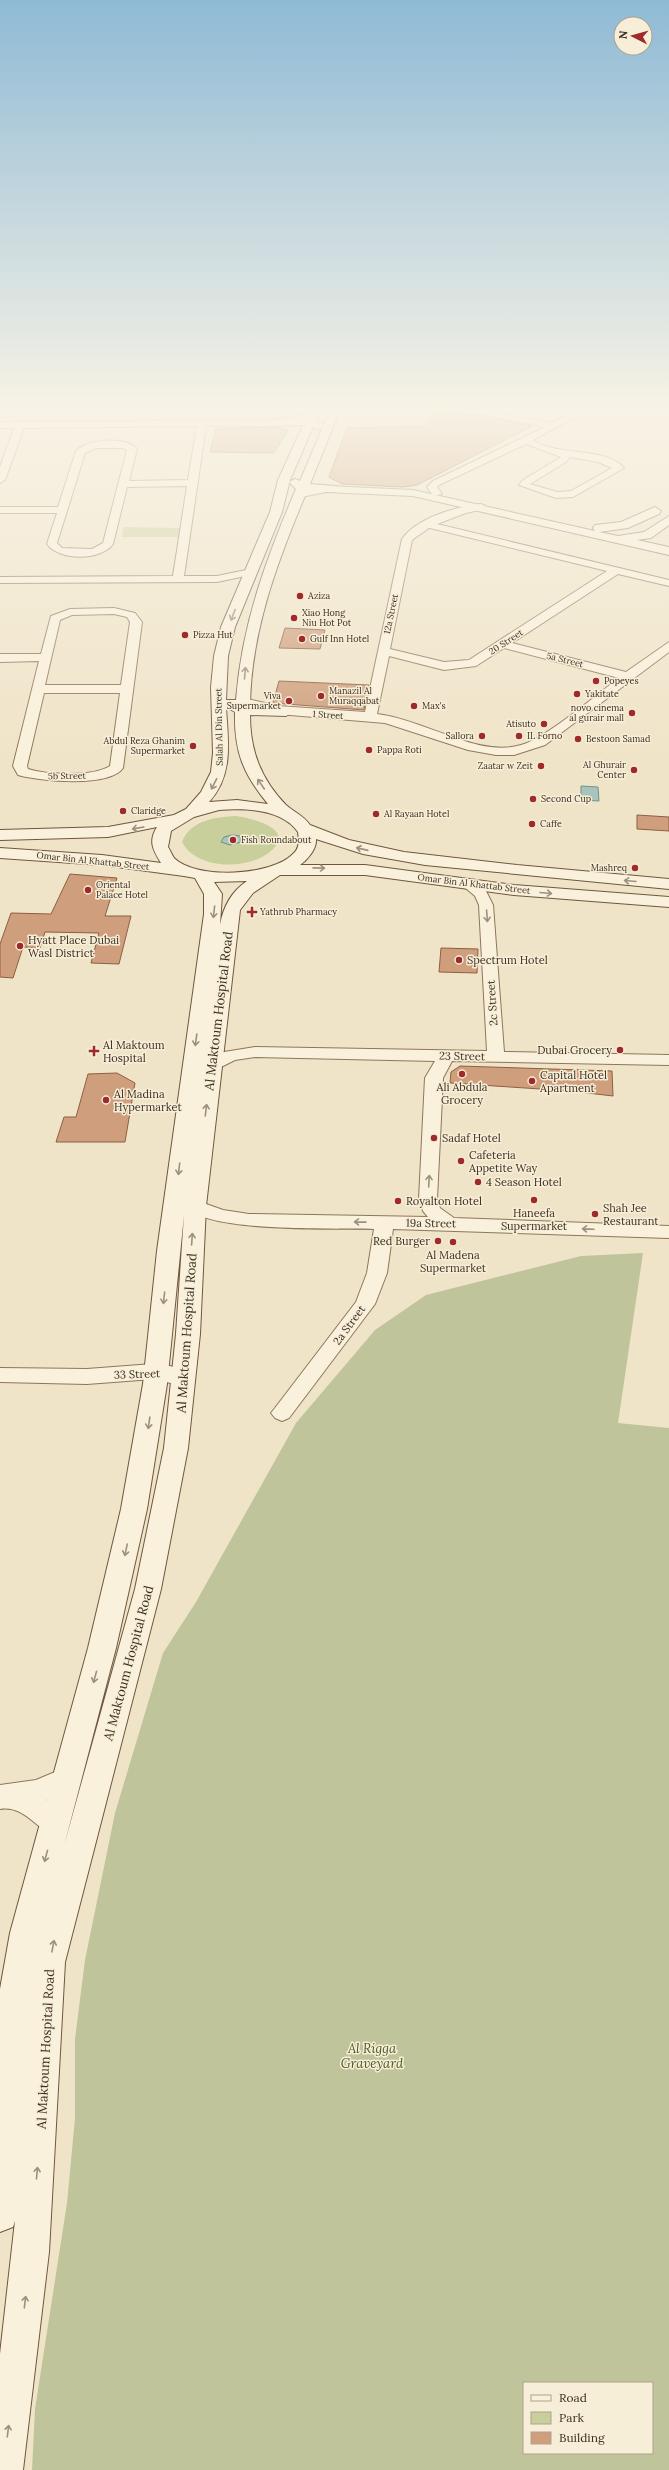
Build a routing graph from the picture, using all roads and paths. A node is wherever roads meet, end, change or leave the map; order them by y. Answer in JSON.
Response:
{"nodes":[{"id":1,"x":58,"y":525,"type":"edge"},
{"id":2,"x":113,"y":525,"type":"edge"},
{"id":3,"x":186,"y":525,"type":"edge"},
{"id":4,"x":270,"y":525,"type":"edge"},
{"id":5,"x":286,"y":525,"type":"edge"},
{"id":6,"x":428,"y":525,"type":"edge"},
{"id":7,"x":435,"y":525,"type":"edge"},
{"id":8,"x":559,"y":525,"type":"edge"},
{"id":9,"x":574,"y":525,"type":"edge"},
{"id":10,"x":620,"y":525,"type":"edge"},
{"id":11,"x":635,"y":525,"type":"edge"},
{"id":12,"x":660,"y":525,"type":"edge"},
{"id":13,"x":667,"y":525,"type":"edge"},
{"id":14,"x":586,"y":528,"type":"junction"},
{"id":15,"x":633,"y":541,"type":"junction"},
{"id":16,"x":669,"y":549,"type":"edge"},
{"id":17,"x":616,"y":570,"type":"junction"},
{"id":18,"x":251,"y":572,"type":"junction"},
{"id":19,"x":178,"y":579,"type":"junction"},
{"id":20,"x":217,"y":579,"type":"junction"},
{"id":21,"x":0,"y":580,"type":"edge"},
{"id":22,"x":669,"y":583,"type":"edge"},
{"id":23,"x":244,"y":588,"type":"junction"},
{"id":24,"x":503,"y":644,"type":"junction"},
{"id":25,"x":669,"y":646,"type":"edge"},
{"id":26,"x":383,"y":652,"type":"junction"},
{"id":27,"x":45,"y":657,"type":"junction"},
{"id":28,"x":0,"y":658,"type":"edge"},
{"id":29,"x":652,"y":658,"type":"junction"},
{"id":30,"x":221,"y":662,"type":"junction"},
{"id":31,"x":669,"y":662,"type":"edge"},
{"id":32,"x":627,"y":676,"type":"junction"},
{"id":33,"x":38,"y":689,"type":"junction"},
{"id":34,"x":127,"y":689,"type":"junction"},
{"id":35,"x":243,"y":711,"type":"junction"},
{"id":36,"x":286,"y":712,"type":"joint"},
{"id":37,"x":370,"y":718,"type":"junction"},
{"id":38,"x":243,"y":740,"type":"junction"},
{"id":39,"x":192,"y":812,"type":"junction"},
{"id":40,"x":286,"y":814,"type":"junction"},
{"id":41,"x":176,"y":819,"type":"junction"},
{"id":42,"x":304,"y":828,"type":"junction"},
{"id":43,"x":0,"y":835,"type":"edge"},
{"id":44,"x":0,"y":853,"type":"edge"},
{"id":45,"x":497,"y":869,"type":"junction"},
{"id":46,"x":277,"y":871,"type":"junction"},
{"id":47,"x":194,"y":874,"type":"junction"},
{"id":48,"x":669,"y":884,"type":"edge"},
{"id":49,"x":469,"y":885,"type":"junction"},
{"id":50,"x":669,"y":902,"type":"edge"},
{"id":51,"x":216,"y":1036,"type":"junction"},
{"id":52,"x":255,"y":1052,"type":"junction"},
{"id":53,"x":447,"y":1056,"type":"junction"},
{"id":54,"x":496,"y":1056,"type":"junction"},
{"id":55,"x":669,"y":1060,"type":"edge"},
{"id":56,"x":211,"y":1067,"type":"junction"},
{"id":57,"x":195,"y":1206,"type":"junction"},
{"id":58,"x":384,"y":1222,"type":"junction"},
{"id":59,"x":450,"y":1224,"type":"junction"},
{"id":60,"x":669,"y":1232,"type":"edge"},
{"id":61,"x":0,"y":1375,"type":"edge"},
{"id":62,"x":165,"y":1378,"type":"junction"},
{"id":63,"x":282,"y":1413,"type":"dead end"},
{"id":64,"x":67,"y":1778,"type":"junction"},
{"id":65,"x":4,"y":1797,"type":"edge"},
{"id":66,"x":55,"y":1824,"type":"junction"},
{"id":67,"x":0,"y":2214,"type":"edge"},
{"id":68,"x":3,"y":2470,"type":"edge"}],
"edges":[{"from":1,"to":2,"type":"street"},
{"from":3,"to":19,"type":"street"},
{"from":4,"to":18,"type":"main road","name":"Salah Al Din Street"},
{"from":35,"to":5,"type":"main road","one_way":true},
{"from":6,"to":26,"type":"street","name":"12a Street"},
{"from":7,"to":17,"type":"street"},
{"from":8,"to":15,"type":"main road"},
{"from":9,"to":14,"type":"main road"},
{"from":10,"to":14,"type":"main road"},
{"from":11,"to":15,"type":"main road"},
{"from":12,"to":15,"type":"main road"},
{"from":13,"to":16,"type":"main road"},
{"from":14,"to":15,"type":"main road"},
{"from":15,"to":16,"type":"main road"},
{"from":17,"to":22,"type":"street"},
{"from":17,"to":24,"type":"street","name":"20 Street"},
{"from":18,"to":20,"type":"street"},
{"from":18,"to":23,"type":"main road","name":"Salah Al Din Street"},
{"from":19,"to":20,"type":"street"},
{"from":19,"to":21,"type":"street"},
{"from":20,"to":23,"type":"street"},
{"from":23,"to":30,"type":"main road","name":"Salah Al Din Street","one_way":true},
{"from":24,"to":26,"type":"street","name":"20 Street"},
{"from":24,"to":32,"type":"street","name":"5a Street"},
{"from":25,"to":29,"type":"street","name":"1 Street"},
{"from":26,"to":37,"type":"street","name":"12a Street"},
{"from":27,"to":28,"type":"street"},
{"from":27,"to":33,"type":"street","name":"5b Street"},
{"from":27,"to":34,"type":"street","name":"5b Street"},
{"from":29,"to":31,"type":"street"},
{"from":29,"to":32,"type":"street","name":"1 Street"},
{"from":30,"to":35,"type":"main road"},
{"from":30,"to":39,"type":"main road","name":"Salah Al Din Street","one_way":true},
{"from":32,"to":37,"type":"street","name":"1 Street"},
{"from":33,"to":34,"type":"street"},
{"from":33,"to":34,"type":"street","name":"5b Street"},
{"from":35,"to":36,"type":"main road"},
{"from":35,"to":38,"type":"main road"},
{"from":36,"to":37,"type":"street","name":"1 Street"},
{"from":40,"to":38,"type":"main road","one_way":true},
{"from":38,"to":45,"type":"main road"},
{"from":39,"to":40,"type":"main road"},
{"from":39,"to":41,"type":"main road"},
{"from":40,"to":42,"type":"main road"},
{"from":41,"to":43,"type":"main road","name":"Omar Bin Al Khattab Street","one_way":true},
{"from":41,"to":47,"type":"main road"},
{"from":45,"to":42,"type":"main road","name":"Omar Bin Al Khattab Street","one_way":true},
{"from":42,"to":46,"type":"main road"},
{"from":44,"to":47,"type":"main road","name":"Omar Bin Al Khattab Street"},
{"from":48,"to":45,"type":"main road","name":"Omar Bin Al Khattab Street","one_way":true},
{"from":46,"to":47,"type":"main road"},
{"from":46,"to":49,"type":"main road","name":"Omar Bin Al Khattab Street","one_way":true},
{"from":46,"to":51,"type":"main road","name":"Al Maktoum Hospital Road"},
{"from":47,"to":62,"type":"main road","name":"Al Maktoum Hospital Road","one_way":true},
{"from":49,"to":50,"type":"main road","name":"Omar Bin Al Khattab Street","one_way":true},
{"from":49,"to":54,"type":"street","name":"2c Street","one_way":true},
{"from":51,"to":52,"type":"street","name":"23 Street"},
{"from":51,"to":56,"type":"main road","name":"Al Maktoum Hospital Road"},
{"from":52,"to":53,"type":"street","name":"23 Street"},
{"from":52,"to":56,"type":"street","name":"23 Street"},
{"from":53,"to":54,"type":"street","name":"23 Street"},
{"from":59,"to":53,"type":"street","one_way":true},
{"from":54,"to":55,"type":"street","name":"23 Street"},
{"from":57,"to":56,"type":"main road","name":"Al Maktoum Hospital Road","one_way":true},
{"from":58,"to":57,"type":"street","name":"19a Street","one_way":true},
{"from":62,"to":57,"type":"main road","name":"Al Maktoum Hospital Road","one_way":true},
{"from":58,"to":59,"type":"street","name":"19a Street"},
{"from":58,"to":63,"type":"street","name":"2a Street"},
{"from":60,"to":59,"type":"street","name":"19a Street","one_way":true},
{"from":61,"to":62,"type":"street","name":"33 Street"},
{"from":62,"to":64,"type":"main road","name":"Al Maktoum Hospital Road","one_way":true},
{"from":68,"to":62,"type":"main road","name":"Al Maktoum Hospital Road","one_way":true},
{"from":64,"to":65,"type":"street"},
{"from":64,"to":66,"type":"main road","name":"Al Maktoum Hospital Road"},
{"from":65,"to":66,"type":"street"},
{"from":66,"to":67,"type":"main road","name":"Al Maktoum Hospital Road","one_way":true}]}
